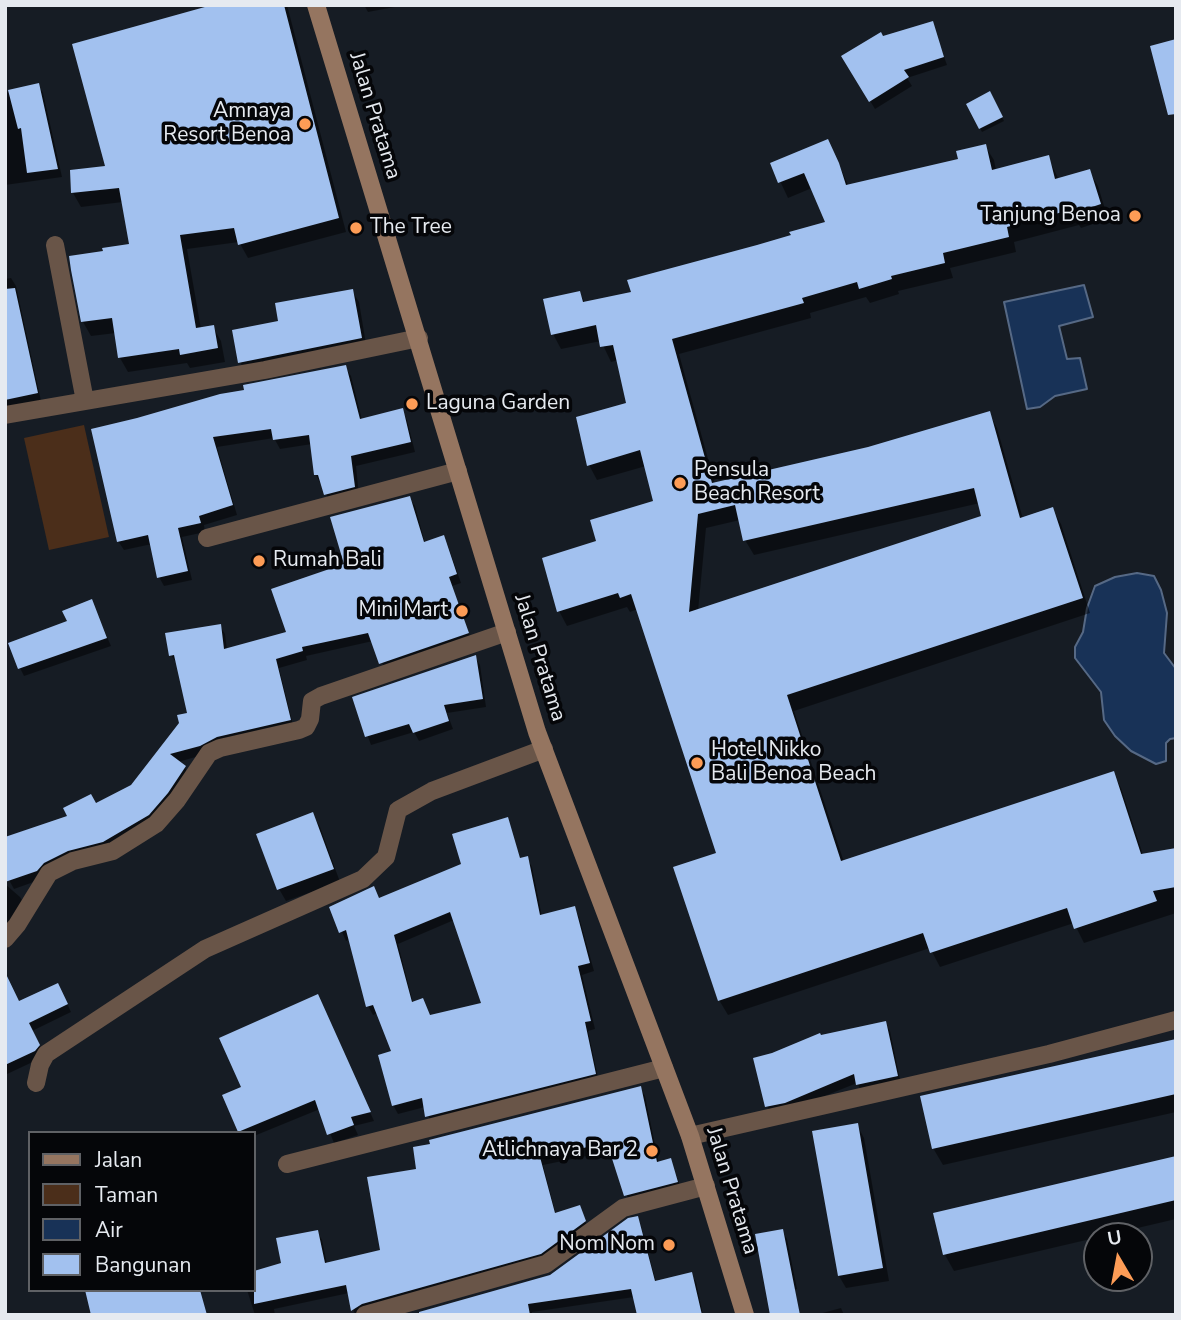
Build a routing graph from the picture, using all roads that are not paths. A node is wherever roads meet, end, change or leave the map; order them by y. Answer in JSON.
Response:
{"nodes":[{"id":1,"x":316,"y":5,"type":"edge"},
{"id":2,"x":55,"y":245,"type":"dead end"},
{"id":3,"x":419,"y":338,"type":"junction"},
{"id":4,"x":85,"y":401,"type":"junction"},
{"id":5,"x":5,"y":415,"type":"edge"},
{"id":6,"x":458,"y":471,"type":"junction"},
{"id":7,"x":207,"y":538,"type":"dead end"},
{"id":8,"x":507,"y":632,"type":"junction"},
{"id":9,"x":544,"y":749,"type":"junction"},
{"id":10,"x":5,"y":939,"type":"edge"},
{"id":11,"x":1176,"y":1020,"type":"edge"},
{"id":12,"x":664,"y":1068,"type":"junction"},
{"id":13,"x":36,"y":1083,"type":"dead end"},
{"id":14,"x":690,"y":1136,"type":"junction"},
{"id":15,"x":287,"y":1164,"type":"dead end"},
{"id":16,"x":706,"y":1186,"type":"junction"},
{"id":17,"x":365,"y":1315,"type":"edge"},
{"id":18,"x":745,"y":1315,"type":"edge"}],
"edges":[{"from":1,"to":3,"type":"street","name":"Jalan Pratama"},
{"from":2,"to":4,"type":"street"},
{"from":3,"to":4,"type":"street"},
{"from":3,"to":6,"type":"street","name":"Jalan Pratama"},
{"from":4,"to":5,"type":"street"},
{"from":6,"to":7,"type":"street"},
{"from":6,"to":8,"type":"street","name":"Jalan Pratama"},
{"from":8,"to":9,"type":"street","name":"Jalan Pratama"},
{"from":8,"to":10,"type":"street"},
{"from":9,"to":12,"type":"street","name":"Jalan Pratama"},
{"from":9,"to":13,"type":"street"},
{"from":11,"to":14,"type":"street"},
{"from":12,"to":14,"type":"street","name":"Jalan Pratama"},
{"from":12,"to":15,"type":"street"},
{"from":14,"to":16,"type":"street","name":"Jalan Pratama"},
{"from":16,"to":17,"type":"street"},
{"from":16,"to":18,"type":"street","name":"Jalan Pratama"}]}
